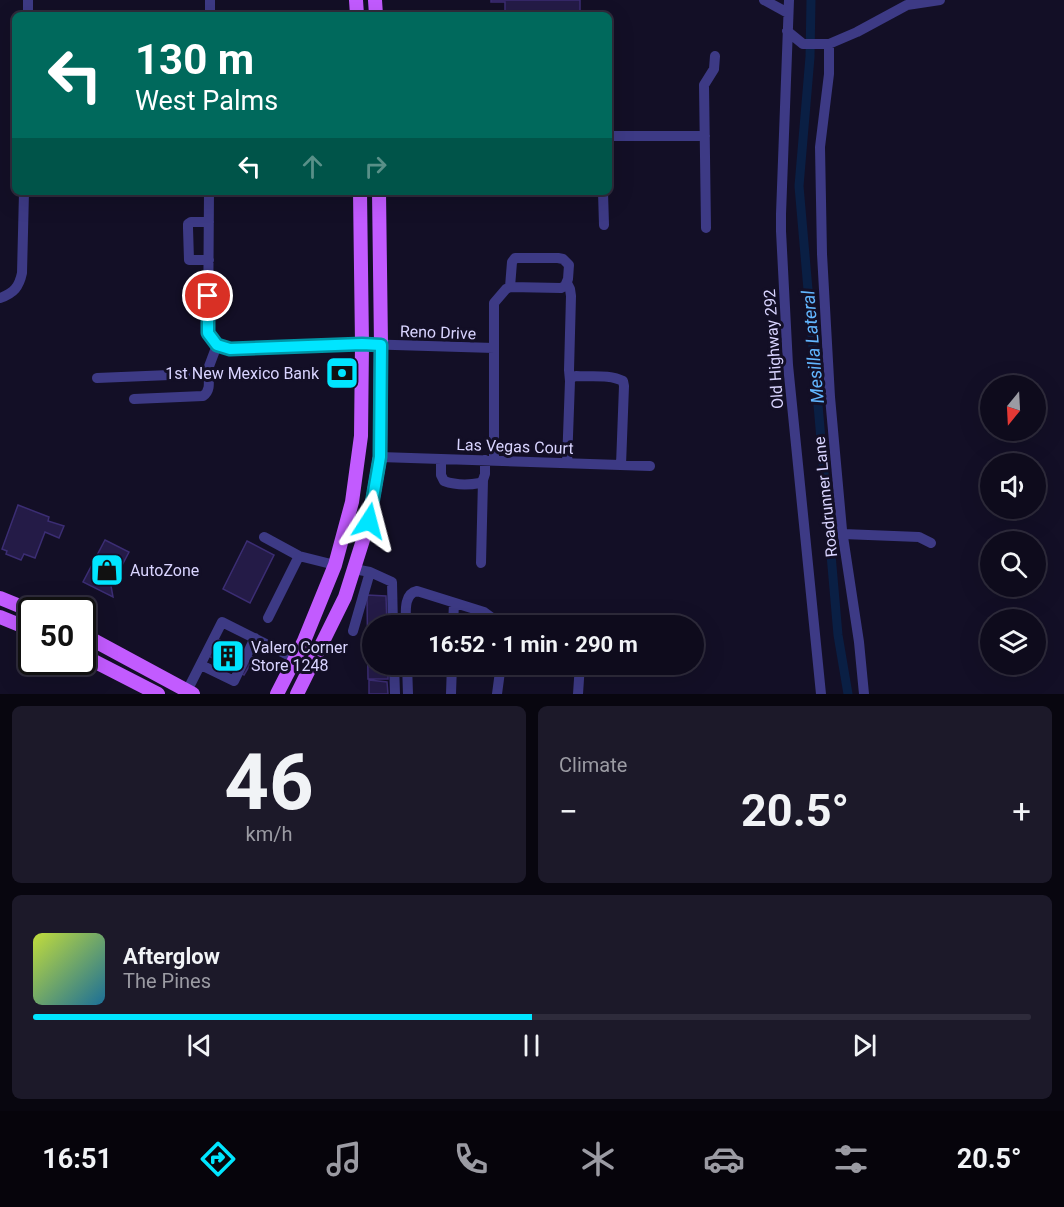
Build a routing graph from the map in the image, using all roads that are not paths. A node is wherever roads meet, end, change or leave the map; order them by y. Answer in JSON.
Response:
{"nodes":[{"id":1,"x":764,"y":0,"type":"edge"},
{"id":2,"x":789,"y":0,"type":"edge"},
{"id":3,"x":940,"y":0,"type":"edge"},
{"id":4,"x":788,"y":13,"type":"junction"},
{"id":5,"x":787,"y":31,"type":"junction"},
{"id":6,"x":826,"y":44,"type":"junction"},
{"id":7,"x":715,"y":56,"type":"dead end"},
{"id":8,"x":612,"y":136,"type":"edge"},
{"id":9,"x":705,"y":136,"type":"junction"},
{"id":10,"x":24,"y":195,"type":"edge"},
{"id":11,"x":209,"y":195,"type":"edge"},
{"id":12,"x":360,"y":195,"type":"edge"},
{"id":13,"x":379,"y":195,"type":"edge"},
{"id":14,"x":603,"y":195,"type":"edge"},
{"id":15,"x":209,"y":222,"type":"junction"},
{"id":16,"x":604,"y":225,"type":"dead end"},
{"id":17,"x":706,"y":228,"type":"dead end"},
{"id":18,"x":209,"y":260,"type":"junction"},
{"id":19,"x":567,"y":283,"type":"junction"},
{"id":20,"x":510,"y":287,"type":"junction"},
{"id":21,"x":0,"y":298,"type":"edge"},
{"id":22,"x":362,"y":344,"type":"junction"},
{"id":23,"x":217,"y":345,"type":"junction"},
{"id":24,"x":381,"y":345,"type":"junction"},
{"id":25,"x":494,"y":348,"type":"junction"},
{"id":26,"x":208,"y":369,"type":"junction"},
{"id":27,"x":97,"y":378,"type":"dead end"},
{"id":28,"x":570,"y":381,"type":"junction"},
{"id":29,"x":134,"y":399,"type":"dead end"},
{"id":30,"x":380,"y":457,"type":"junction"},
{"id":31,"x":441,"y":459,"type":"junction"},
{"id":32,"x":490,"y":460,"type":"junction"},
{"id":33,"x":567,"y":463,"type":"junction"},
{"id":34,"x":621,"y":465,"type":"junction"},
{"id":35,"x":650,"y":466,"type":"dead end"},
{"id":36,"x":483,"y":480,"type":"junction"},
{"id":37,"x":843,"y":534,"type":"junction"},
{"id":38,"x":264,"y":537,"type":"dead end"},
{"id":39,"x":931,"y":543,"type":"dead end"},
{"id":40,"x":299,"y":556,"type":"junction"},
{"id":41,"x":481,"y":563,"type":"dead end"},
{"id":42,"x":335,"y":566,"type":"junction"},
{"id":43,"x":354,"y":569,"type":"junction"},
{"id":44,"x":370,"y":573,"type":"junction"},
{"id":45,"x":0,"y":598,"type":"edge"},
{"id":46,"x":454,"y":603,"type":"junction"},
{"id":47,"x":18,"y":605,"type":"edge"},
{"id":48,"x":393,"y":615,"type":"edge"},
{"id":49,"x":405,"y":615,"type":"edge"},
{"id":50,"x":453,"y":615,"type":"edge"},
{"id":51,"x":488,"y":615,"type":"edge"},
{"id":52,"x":0,"y":617,"type":"edge"},
{"id":53,"x":268,"y":618,"type":"dead end"},
{"id":54,"x":18,"y":624,"type":"edge"},
{"id":55,"x":352,"y":631,"type":"dead end"},
{"id":56,"x":255,"y":638,"type":"junction"},
{"id":57,"x":96,"y":646,"type":"edge"},
{"id":58,"x":296,"y":658,"type":"junction"},
{"id":59,"x":96,"y":662,"type":"edge"},
{"id":60,"x":201,"y":665,"type":"junction"},
{"id":61,"x":394,"y":675,"type":"edge"},
{"id":62,"x":407,"y":675,"type":"edge"},
{"id":63,"x":452,"y":675,"type":"edge"},
{"id":64,"x":500,"y":675,"type":"edge"},
{"id":65,"x":579,"y":675,"type":"edge"},
{"id":66,"x":190,"y":692,"type":"edge"},
{"id":67,"x":158,"y":694,"type":"edge"},
{"id":68,"x":277,"y":694,"type":"edge"},
{"id":69,"x":297,"y":694,"type":"edge"},
{"id":70,"x":395,"y":694,"type":"edge"},
{"id":71,"x":408,"y":694,"type":"edge"},
{"id":72,"x":451,"y":694,"type":"edge"},
{"id":73,"x":497,"y":694,"type":"edge"},
{"id":74,"x":578,"y":694,"type":"edge"},
{"id":75,"x":821,"y":694,"type":"edge"},
{"id":76,"x":864,"y":694,"type":"edge"}],
"edges":[{"from":1,"to":4,"type":"street"},
{"from":2,"to":4,"type":"street","name":"Old Highway 292"},
{"from":3,"to":6,"type":"street"},
{"from":4,"to":5,"type":"street","name":"Old Highway 292"},
{"from":5,"to":6,"type":"street"},
{"from":5,"to":75,"type":"street","name":"Old Highway 292"},
{"from":6,"to":37,"type":"street","name":"Roadrunner Lane"},
{"from":7,"to":9,"type":"street"},
{"from":8,"to":9,"type":"street"},
{"from":9,"to":17,"type":"street"},
{"from":10,"to":21,"type":"street"},
{"from":11,"to":15,"type":"street"},
{"from":12,"to":22,"type":"main road"},
{"from":13,"to":24,"type":"main road"},
{"from":14,"to":16,"type":"street"},
{"from":15,"to":18,"type":"street"},
{"from":15,"to":18,"type":"street"},
{"from":18,"to":23,"type":"street"},
{"from":19,"to":20,"type":"street"},
{"from":19,"to":20,"type":"street"},
{"from":19,"to":28,"type":"street"},
{"from":20,"to":25,"type":"street"},
{"from":22,"to":23,"type":"street","name":"Reno Drive"},
{"from":22,"to":24,"type":"street","name":"Reno Drive"},
{"from":22,"to":42,"type":"main road"},
{"from":23,"to":26,"type":"street"},
{"from":24,"to":25,"type":"street","name":"Reno Drive"},
{"from":24,"to":30,"type":"main road"},
{"from":25,"to":32,"type":"street"},
{"from":26,"to":27,"type":"street"},
{"from":26,"to":29,"type":"street"},
{"from":28,"to":33,"type":"street"},
{"from":28,"to":34,"type":"street"},
{"from":30,"to":31,"type":"street","name":"Las Vegas Court"},
{"from":30,"to":43,"type":"main road"},
{"from":31,"to":32,"type":"street","name":"Las Vegas Court"},
{"from":31,"to":36,"type":"street"},
{"from":32,"to":33,"type":"street","name":"Las Vegas Court"},
{"from":32,"to":36,"type":"street"},
{"from":33,"to":34,"type":"street","name":"Las Vegas Court"},
{"from":34,"to":35,"type":"street","name":"Las Vegas Court"},
{"from":36,"to":41,"type":"street"},
{"from":37,"to":39,"type":"street"},
{"from":37,"to":76,"type":"street","name":"Roadrunner Lane"},
{"from":38,"to":40,"type":"street"},
{"from":40,"to":42,"type":"street"},
{"from":40,"to":53,"type":"street"},
{"from":42,"to":43,"type":"main road"},
{"from":42,"to":58,"type":"main road"},
{"from":43,"to":44,"type":"street"},
{"from":43,"to":69,"type":"main road"},
{"from":44,"to":48,"type":"street"},
{"from":44,"to":55,"type":"street"},
{"from":45,"to":47,"type":"main road"},
{"from":46,"to":49,"type":"street"},
{"from":46,"to":50,"type":"street"},
{"from":46,"to":51,"type":"street"},
{"from":52,"to":54,"type":"main road"},
{"from":56,"to":58,"type":"street"},
{"from":56,"to":60,"type":"street"},
{"from":56,"to":60,"type":"street"},
{"from":57,"to":66,"type":"main road"},
{"from":58,"to":68,"type":"main road"},
{"from":59,"to":67,"type":"main road"},
{"from":60,"to":66,"type":"street"},
{"from":61,"to":70,"type":"street"},
{"from":62,"to":71,"type":"street"},
{"from":63,"to":72,"type":"street"},
{"from":64,"to":73,"type":"street"},
{"from":65,"to":74,"type":"street"}]}
